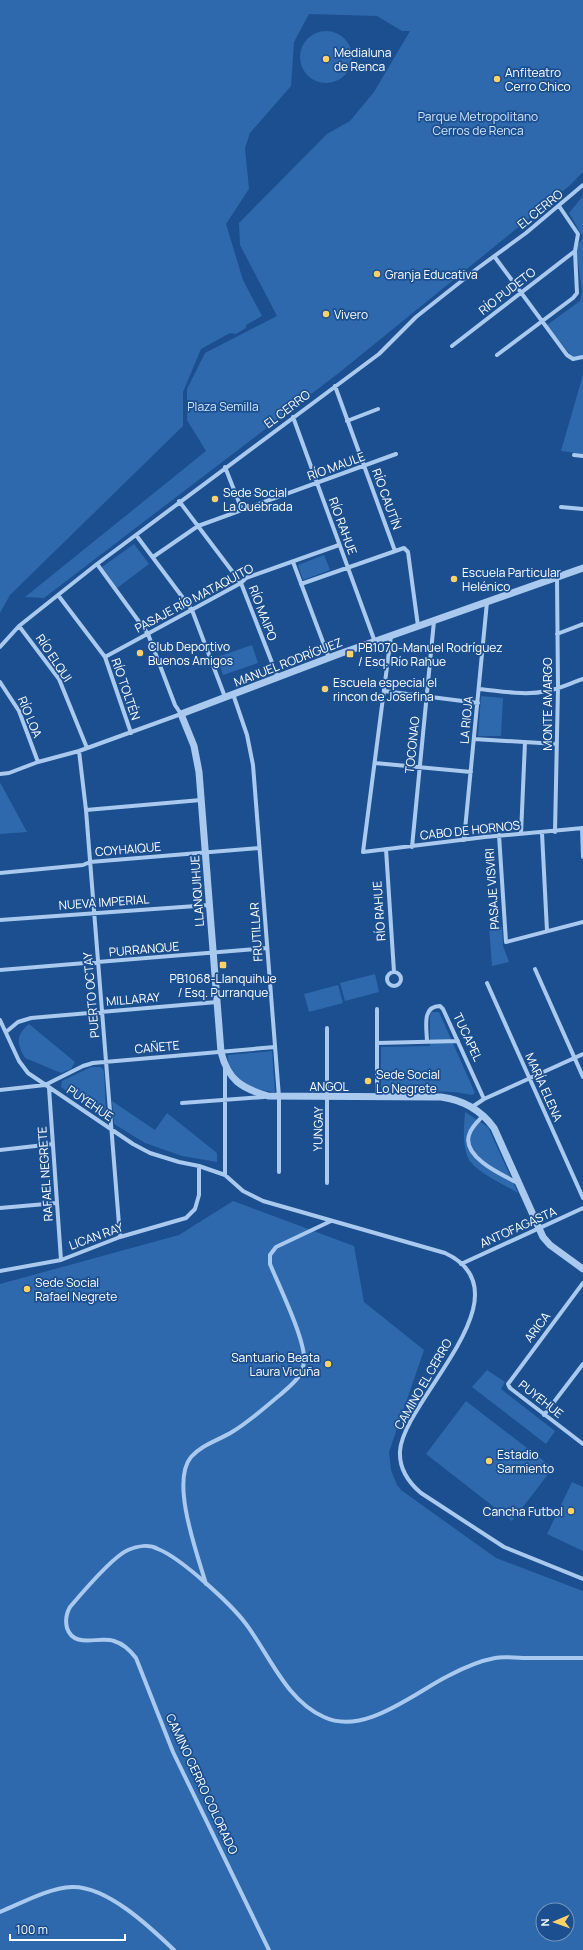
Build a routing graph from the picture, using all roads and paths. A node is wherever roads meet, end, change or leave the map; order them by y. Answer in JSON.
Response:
{"nodes":[{"id":1,"x":583,"y":185,"type":"edge"},
{"id":2,"x":559,"y":206,"type":"junction"},
{"id":3,"x":575,"y":251,"type":"junction"},
{"id":4,"x":494,"y":256,"type":"junction"},
{"id":5,"x":521,"y":293,"type":"junction"},
{"id":6,"x":541,"y":322,"type":"junction"},
{"id":7,"x":452,"y":346,"type":"dead end"},
{"id":8,"x":498,"y":355,"type":"dead end"},
{"id":9,"x":583,"y":357,"type":"edge"},
{"id":10,"x":335,"y":386,"type":"junction"},
{"id":11,"x":378,"y":409,"type":"dead end"},
{"id":12,"x":293,"y":417,"type":"junction"},
{"id":13,"x":347,"y":421,"type":"junction"},
{"id":14,"x":396,"y":454,"type":"dead end"},
{"id":15,"x":574,"y":455,"type":"dead end"},
{"id":16,"x":583,"y":456,"type":"edge"},
{"id":17,"x":364,"y":466,"type":"junction"},
{"id":18,"x":225,"y":467,"type":"junction"},
{"id":19,"x":317,"y":483,"type":"junction"},
{"id":20,"x":179,"y":501,"type":"junction"},
{"id":21,"x":561,"y":507,"type":"dead end"},
{"id":22,"x":583,"y":509,"type":"edge"},
{"id":23,"x":242,"y":510,"type":"junction"},
{"id":24,"x":198,"y":526,"type":"junction"},
{"id":25,"x":136,"y":535,"type":"junction"},
{"id":26,"x":339,"y":545,"type":"junction"},
{"id":27,"x":395,"y":551,"type":"junction"},
{"id":28,"x":152,"y":557,"type":"junction"},
{"id":29,"x":293,"y":562,"type":"junction"},
{"id":30,"x":97,"y":564,"type":"junction"},
{"id":31,"x":348,"y":568,"type":"junction"},
{"id":32,"x":583,"y":568,"type":"edge"},
{"id":33,"x":557,"y":577,"type":"junction"},
{"id":34,"x":241,"y":583,"type":"junction"},
{"id":35,"x":301,"y":584,"type":"junction"},
{"id":36,"x":58,"y":595,"type":"junction"},
{"id":37,"x":487,"y":602,"type":"junction"},
{"id":38,"x":192,"y":610,"type":"junction"},
{"id":39,"x":434,"y":621,"type":"junction"},
{"id":40,"x":583,"y":624,"type":"edge"},
{"id":41,"x":19,"y":626,"type":"junction"},
{"id":42,"x":418,"y":626,"type":"junction"},
{"id":43,"x":148,"y":634,"type":"junction"},
{"id":44,"x":557,"y":634,"type":"junction"},
{"id":45,"x":391,"y":636,"type":"junction"},
{"id":46,"x":374,"y":642,"type":"junction"},
{"id":47,"x":0,"y":647,"type":"edge"},
{"id":48,"x":105,"y":657,"type":"junction"},
{"id":49,"x":329,"y":658,"type":"junction"},
{"id":50,"x":278,"y":678,"type":"junction"},
{"id":51,"x":583,"y":679,"type":"edge"},
{"id":52,"x":0,"y":682,"type":"edge"},
{"id":53,"x":558,"y":688,"type":"junction"},
{"id":54,"x":479,"y":690,"type":"junction"},
{"id":55,"x":384,"y":691,"type":"junction"},
{"id":56,"x":233,"y":694,"type":"junction"},
{"id":57,"x":427,"y":696,"type":"junction"},
{"id":58,"x":225,"y":697,"type":"junction"},
{"id":59,"x":478,"y":703,"type":"junction"},
{"id":60,"x":181,"y":714,"type":"junction"},
{"id":61,"x":131,"y":733,"type":"junction"},
{"id":62,"x":474,"y":739,"type":"junction"},
{"id":63,"x":525,"y":742,"type":"junction"},
{"id":64,"x":557,"y":744,"type":"junction"},
{"id":65,"x":87,"y":748,"type":"junction"},
{"id":66,"x":80,"y":751,"type":"junction"},
{"id":67,"x":38,"y":762,"type":"junction"},
{"id":68,"x":375,"y":763,"type":"junction"},
{"id":69,"x":420,"y":767,"type":"junction"},
{"id":70,"x":471,"y":772,"type":"junction"},
{"id":71,"x":0,"y":774,"type":"edge"},
{"id":72,"x":201,"y":800,"type":"junction"},
{"id":73,"x":86,"y":810,"type":"junction"},
{"id":74,"x":582,"y":828,"type":"edge"},
{"id":75,"x":555,"y":832,"type":"junction"},
{"id":76,"x":542,"y":833,"type":"junction"},
{"id":77,"x":521,"y":834,"type":"junction"},
{"id":78,"x":499,"y":835,"type":"junction"},
{"id":79,"x":464,"y":840,"type":"junction"},
{"id":80,"x":412,"y":847,"type":"junction"},
{"id":81,"x":259,"y":848,"type":"junction"},
{"id":82,"x":386,"y":849,"type":"junction"},
{"id":83,"x":205,"y":852,"type":"junction"},
{"id":84,"x":583,"y":857,"type":"edge"},
{"id":85,"x":90,"y":862,"type":"junction"},
{"id":86,"x":0,"y":873,"type":"edge"},
{"id":87,"x":210,"y":905,"type":"junction"},
{"id":88,"x":94,"y":913,"type":"junction"},
{"id":89,"x":0,"y":920,"type":"edge"},
{"id":90,"x":583,"y":922,"type":"edge"},
{"id":91,"x":547,"y":931,"type":"junction"},
{"id":92,"x":267,"y":948,"type":"junction"},
{"id":93,"x":213,"y":953,"type":"junction"},
{"id":94,"x":98,"y":963,"type":"junction"},
{"id":95,"x":534,"y":969,"type":"dead end"},
{"id":96,"x":0,"y":970,"type":"edge"},
{"id":97,"x":394,"y":972,"type":"dead end"},
{"id":98,"x":487,"y":983,"type":"dead end"},
{"id":99,"x":217,"y":1002,"type":"junction"},
{"id":100,"x":376,"y":1009,"type":"dead end"},
{"id":101,"x":102,"y":1012,"type":"junction"},
{"id":102,"x":0,"y":1020,"type":"edge"},
{"id":103,"x":327,"y":1028,"type":"dead end"},
{"id":104,"x":6,"y":1032,"type":"junction"},
{"id":105,"x":458,"y":1041,"type":"junction"},
{"id":106,"x":427,"y":1042,"type":"junction"},
{"id":107,"x":377,"y":1043,"type":"junction"},
{"id":108,"x":275,"y":1047,"type":"junction"},
{"id":109,"x":221,"y":1052,"type":"junction"},
{"id":110,"x":583,"y":1054,"type":"edge"},
{"id":111,"x":574,"y":1058,"type":"junction"},
{"id":112,"x":106,"y":1062,"type":"junction"},
{"id":113,"x":225,"y":1068,"type":"junction"},
{"id":114,"x":583,"y":1077,"type":"edge"},
{"id":115,"x":529,"y":1078,"type":"junction"},
{"id":116,"x":47,"y":1086,"type":"junction"},
{"id":117,"x":0,"y":1090,"type":"edge"},
{"id":118,"x":268,"y":1096,"type":"junction"},
{"id":119,"x":328,"y":1096,"type":"junction"},
{"id":120,"x":279,"y":1097,"type":"junction"},
{"id":121,"x":377,"y":1097,"type":"junction"},
{"id":122,"x":484,"y":1098,"type":"junction"},
{"id":123,"x":225,"y":1100,"type":"junction"},
{"id":124,"x":182,"y":1103,"type":"dead end"},
{"id":125,"x":472,"y":1107,"type":"junction"},
{"id":126,"x":484,"y":1115,"type":"junction"},
{"id":127,"x":111,"y":1129,"type":"junction"},
{"id":128,"x":52,"y":1144,"type":"junction"},
{"id":129,"x":0,"y":1150,"type":"edge"},
{"id":130,"x":199,"y":1166,"type":"junction"},
{"id":131,"x":279,"y":1172,"type":"dead end"},
{"id":132,"x":225,"y":1175,"type":"junction"},
{"id":133,"x":327,"y":1183,"type":"dead end"},
{"id":134,"x":520,"y":1184,"type":"junction"},
{"id":135,"x":583,"y":1198,"type":"edge"},
{"id":136,"x":57,"y":1203,"type":"junction"},
{"id":137,"x":0,"y":1208,"type":"edge"},
{"id":138,"x":583,"y":1208,"type":"edge"},
{"id":139,"x":332,"y":1221,"type":"junction"},
{"id":140,"x":539,"y":1228,"type":"junction"},
{"id":141,"x":120,"y":1237,"type":"junction"},
{"id":142,"x":61,"y":1260,"type":"junction"},
{"id":143,"x":461,"y":1264,"type":"junction"},
{"id":144,"x":583,"y":1270,"type":"edge"},
{"id":145,"x":0,"y":1271,"type":"edge"},
{"id":146,"x":583,"y":1283,"type":"edge"},
{"id":147,"x":583,"y":1364,"type":"edge"},
{"id":148,"x":508,"y":1384,"type":"joint"},
{"id":149,"x":544,"y":1415,"type":"junction"},
{"id":150,"x":583,"y":1444,"type":"edge"},
{"id":151,"x":583,"y":1579,"type":"edge"},
{"id":152,"x":206,"y":1584,"type":"junction"},
{"id":153,"x":583,"y":1658,"type":"edge"},
{"id":154,"x":0,"y":1912,"type":"edge"},
{"id":155,"x":174,"y":1950,"type":"edge"},
{"id":156,"x":269,"y":1950,"type":"edge"}],
"edges":[{"from":1,"to":2,"type":"street","name":"EL CERRO"},
{"from":2,"to":3,"type":"street"},
{"from":2,"to":4,"type":"street","name":"EL CERRO"},
{"from":3,"to":5,"type":"street","name":"RÍO PUDETO"},
{"from":3,"to":6,"type":"street"},
{"from":4,"to":5,"type":"street"},
{"from":4,"to":10,"type":"street","name":"EL CERRO"},
{"from":5,"to":6,"type":"street"},
{"from":5,"to":7,"type":"street","name":"RÍO PUDETO"},
{"from":6,"to":8,"type":"street"},
{"from":6,"to":9,"type":"street"},
{"from":10,"to":12,"type":"street","name":"EL CERRO"},
{"from":10,"to":13,"type":"street","name":"RÍO CAUTÍN"},
{"from":11,"to":13,"type":"street"},
{"from":12,"to":18,"type":"street","name":"EL CERRO"},
{"from":12,"to":19,"type":"street","name":"RÍO RAHUE"},
{"from":13,"to":17,"type":"street","name":"RÍO CAUTÍN"},
{"from":14,"to":17,"type":"street","name":"RÍO MAULE"},
{"from":15,"to":16,"type":"street"},
{"from":17,"to":19,"type":"street","name":"RÍO MAULE"},
{"from":17,"to":27,"type":"street","name":"RÍO CAUTÍN"},
{"from":18,"to":20,"type":"street","name":"EL CERRO"},
{"from":18,"to":23,"type":"street"},
{"from":19,"to":23,"type":"street","name":"RÍO MAULE"},
{"from":19,"to":26,"type":"street","name":"RÍO RAHUE"},
{"from":20,"to":24,"type":"street","name":"RÍO MAIPO"},
{"from":20,"to":25,"type":"street","name":"EL CERRO"},
{"from":21,"to":22,"type":"street"},
{"from":23,"to":24,"type":"street","name":"RÍO MAULE"},
{"from":24,"to":28,"type":"street","name":"RÍO MAULE"},
{"from":24,"to":34,"type":"street","name":"RÍO MAIPO"},
{"from":25,"to":28,"type":"street"},
{"from":25,"to":30,"type":"street","name":"EL CERRO"},
{"from":26,"to":29,"type":"street","name":"PASAJE RÍO MATAQUITO"},
{"from":26,"to":31,"type":"street","name":"RÍO RAHUE"},
{"from":27,"to":31,"type":"street"},
{"from":27,"to":42,"type":"street"},
{"from":28,"to":38,"type":"street"},
{"from":29,"to":34,"type":"street","name":"PASAJE RÍO MATAQUITO"},
{"from":29,"to":35,"type":"street"},
{"from":30,"to":36,"type":"street","name":"EL CERRO"},
{"from":30,"to":43,"type":"street"},
{"from":31,"to":35,"type":"street"},
{"from":31,"to":46,"type":"street","name":"RÍO RAHUE"},
{"from":32,"to":33,"type":"street","name":"MANUEL RODRÍGUEZ"},
{"from":33,"to":37,"type":"street","name":"MANUEL RODRÍGUEZ"},
{"from":33,"to":44,"type":"street","name":"MONTE AMARGO"},
{"from":34,"to":38,"type":"street","name":"PASAJE RÍO MATAQUITO"},
{"from":34,"to":50,"type":"street","name":"RÍO MAIPO"},
{"from":35,"to":49,"type":"street"},
{"from":36,"to":41,"type":"street","name":"EL CERRO"},
{"from":36,"to":48,"type":"street","name":"RÍO TOLTÉN"},
{"from":37,"to":39,"type":"street","name":"MANUEL RODRÍGUEZ"},
{"from":37,"to":54,"type":"street","name":"LA RIOJA"},
{"from":38,"to":43,"type":"street","name":"PASAJE RÍO MATAQUITO"},
{"from":38,"to":58,"type":"street"},
{"from":39,"to":42,"type":"street","name":"MANUEL RODRÍGUEZ"},
{"from":39,"to":57,"type":"street","name":"TOCONAO"},
{"from":40,"to":44,"type":"street"},
{"from":41,"to":47,"type":"street","name":"EL CERRO"},
{"from":41,"to":65,"type":"street","name":"RÍO ELQUI"},
{"from":42,"to":45,"type":"street","name":"MANUEL RODRÍGUEZ"},
{"from":43,"to":48,"type":"street","name":"PASAJE RÍO MATAQUITO"},
{"from":43,"to":60,"type":"street"},
{"from":44,"to":53,"type":"street","name":"MONTE AMARGO"},
{"from":45,"to":46,"type":"street","name":"MANUEL RODRÍGUEZ"},
{"from":45,"to":55,"type":"street"},
{"from":46,"to":49,"type":"street","name":"MANUEL RODRÍGUEZ"},
{"from":48,"to":61,"type":"street","name":"RÍO TOLTÉN"},
{"from":49,"to":50,"type":"street","name":"MANUEL RODRÍGUEZ"},
{"from":50,"to":56,"type":"street","name":"MANUEL RODRÍGUEZ"},
{"from":51,"to":53,"type":"street"},
{"from":52,"to":67,"type":"street","name":"RÍO LOA"},
{"from":53,"to":54,"type":"street"},
{"from":53,"to":64,"type":"street","name":"MONTE AMARGO"},
{"from":54,"to":59,"type":"street","name":"LA RIOJA"},
{"from":55,"to":57,"type":"street"},
{"from":55,"to":68,"type":"street"},
{"from":56,"to":58,"type":"street","name":"MANUEL RODRÍGUEZ"},
{"from":56,"to":81,"type":"street","name":"FRUTILLAR"},
{"from":57,"to":59,"type":"street"},
{"from":57,"to":69,"type":"street","name":"TOCONAO"},
{"from":58,"to":60,"type":"street","name":"MANUEL RODRÍGUEZ"},
{"from":59,"to":62,"type":"street","name":"LA RIOJA"},
{"from":60,"to":61,"type":"street","name":"MANUEL RODRÍGUEZ"},
{"from":60,"to":72,"type":"street","name":"LLANQUIHUE"},
{"from":61,"to":65,"type":"street","name":"MANUEL RODRÍGUEZ"},
{"from":62,"to":63,"type":"street"},
{"from":62,"to":70,"type":"street","name":"LA RIOJA"},
{"from":63,"to":64,"type":"street"},
{"from":63,"to":77,"type":"street"},
{"from":64,"to":75,"type":"street","name":"MONTE AMARGO"},
{"from":65,"to":66,"type":"street","name":"MANUEL RODRÍGUEZ"},
{"from":66,"to":67,"type":"street","name":"MANUEL RODRÍGUEZ"},
{"from":66,"to":73,"type":"street","name":"PUERTO OCTAY"},
{"from":67,"to":71,"type":"street","name":"MANUEL RODRÍGUEZ"},
{"from":68,"to":69,"type":"street"},
{"from":68,"to":82,"type":"street","name":"CABO DE HORNOS"},
{"from":69,"to":70,"type":"street"},
{"from":69,"to":80,"type":"street","name":"TOCONAO"},
{"from":70,"to":79,"type":"street","name":"LA RIOJA"},
{"from":72,"to":73,"type":"street"},
{"from":72,"to":83,"type":"street","name":"LLANQUIHUE"},
{"from":73,"to":85,"type":"street","name":"PUERTO OCTAY"},
{"from":74,"to":75,"type":"street","name":"CABO DE HORNOS"},
{"from":74,"to":84,"type":"street"},
{"from":75,"to":76,"type":"street","name":"CABO DE HORNOS"},
{"from":76,"to":77,"type":"street","name":"CABO DE HORNOS"},
{"from":76,"to":91,"type":"street"},
{"from":77,"to":78,"type":"street","name":"CABO DE HORNOS"},
{"from":78,"to":79,"type":"street","name":"CABO DE HORNOS"},
{"from":78,"to":91,"type":"street","name":"PASAJE VISVIRI"},
{"from":79,"to":80,"type":"street","name":"CABO DE HORNOS"},
{"from":80,"to":82,"type":"street","name":"CABO DE HORNOS"},
{"from":81,"to":83,"type":"street","name":"COYHAIQUE"},
{"from":81,"to":92,"type":"street","name":"FRUTILLAR"},
{"from":82,"to":97,"type":"street","name":"RÍO RAHUE"},
{"from":83,"to":85,"type":"street","name":"COYHAIQUE"},
{"from":83,"to":87,"type":"street","name":"LLANQUIHUE"},
{"from":85,"to":86,"type":"street","name":"COYHAIQUE"},
{"from":85,"to":88,"type":"street","name":"PUERTO OCTAY"},
{"from":87,"to":88,"type":"street","name":"NUEVA IMPERIAL"},
{"from":87,"to":93,"type":"street","name":"LLANQUIHUE"},
{"from":88,"to":89,"type":"street","name":"NUEVA IMPERIAL"},
{"from":88,"to":94,"type":"street","name":"PUERTO OCTAY"},
{"from":90,"to":91,"type":"street"},
{"from":92,"to":93,"type":"street","name":"PURRANQUE"},
{"from":92,"to":108,"type":"street","name":"FRUTILLAR"},
{"from":93,"to":94,"type":"street","name":"PURRANQUE"},
{"from":93,"to":99,"type":"street","name":"LLANQUIHUE"},
{"from":94,"to":96,"type":"street","name":"PURRANQUE"},
{"from":94,"to":101,"type":"street","name":"PUERTO OCTAY"},
{"from":95,"to":111,"type":"street"},
{"from":98,"to":115,"type":"street","name":"MARÍA ELENA"},
{"from":99,"to":101,"type":"street","name":"MILLARAY"},
{"from":99,"to":109,"type":"street","name":"LLANQUIHUE"},
{"from":100,"to":107,"type":"street"},
{"from":101,"to":104,"type":"street","name":"MILLARAY"},
{"from":101,"to":112,"type":"street","name":"PUERTO OCTAY"},
{"from":102,"to":104,"type":"street","name":"PUYEHUE"},
{"from":103,"to":119,"type":"street","name":"YUNGAY"},
{"from":104,"to":116,"type":"street","name":"PUYEHUE"},
{"from":105,"to":106,"type":"street"},
{"from":105,"to":106,"type":"street","name":"TUCAPEL"},
{"from":105,"to":122,"type":"street","name":"TUCAPEL"},
{"from":106,"to":107,"type":"street"},
{"from":107,"to":121,"type":"street"},
{"from":108,"to":109,"type":"street","name":"CAÑETE"},
{"from":108,"to":120,"type":"street","name":"FRUTILLAR"},
{"from":109,"to":112,"type":"street","name":"CAÑETE"},
{"from":109,"to":113,"type":"street","name":"LLANQUIHUE"},
{"from":110,"to":111,"type":"street"},
{"from":111,"to":114,"type":"street"},
{"from":111,"to":115,"type":"street"},
{"from":112,"to":116,"type":"street","name":"CAÑETE"},
{"from":112,"to":127,"type":"street","name":"PUERTO OCTAY"},
{"from":113,"to":118,"type":"street","name":"LLANQUIHUE"},
{"from":113,"to":123,"type":"street","name":"LLANQUIHUE"},
{"from":115,"to":122,"type":"street"},
{"from":115,"to":135,"type":"street","name":"MARÍA ELENA"},
{"from":116,"to":117,"type":"street","name":"CAÑETE"},
{"from":116,"to":127,"type":"street","name":"PUYEHUE"},
{"from":116,"to":128,"type":"street","name":"RAFAEL NEGRETE"},
{"from":118,"to":120,"type":"street","name":"ANGOL"},
{"from":118,"to":123,"type":"street","name":"ANGOL"},
{"from":119,"to":120,"type":"street","name":"ANGOL"},
{"from":119,"to":121,"type":"street","name":"ANGOL"},
{"from":119,"to":133,"type":"street","name":"YUNGAY"},
{"from":120,"to":131,"type":"street","name":"FRUTILLAR"},
{"from":121,"to":125,"type":"street","name":"ANGOL"},
{"from":122,"to":125,"type":"street"},
{"from":123,"to":124,"type":"street","name":"ANGOL"},
{"from":123,"to":132,"type":"street","name":"LLANQUIHUE"},
{"from":125,"to":126,"type":"street"},
{"from":126,"to":134,"type":"street"},
{"from":126,"to":134,"type":"street"},
{"from":127,"to":130,"type":"street","name":"PUYEHUE"},
{"from":127,"to":141,"type":"street","name":"PUERTO OCTAY"},
{"from":128,"to":129,"type":"street"},
{"from":128,"to":136,"type":"street","name":"RAFAEL NEGRETE"},
{"from":130,"to":132,"type":"street","name":"CAMINO EL CERRO"},
{"from":130,"to":141,"type":"street","name":"LICAN RAY"},
{"from":132,"to":139,"type":"street","name":"CAMINO EL CERRO"},
{"from":134,"to":140,"type":"street"},
{"from":136,"to":137,"type":"street"},
{"from":136,"to":142,"type":"street","name":"RAFAEL NEGRETE"},
{"from":138,"to":140,"type":"street","name":"ANTOFAGASTA"},
{"from":139,"to":143,"type":"street","name":"CAMINO EL CERRO"},
{"from":139,"to":152,"type":"street","name":"CAMINO CERRO COLORADO"},
{"from":140,"to":143,"type":"street","name":"ANTOFAGASTA"},
{"from":140,"to":144,"type":"street"},
{"from":141,"to":142,"type":"street","name":"LICAN RAY"},
{"from":142,"to":145,"type":"street","name":"LICAN RAY"},
{"from":143,"to":151,"type":"street","name":"CAMINO EL CERRO"},
{"from":146,"to":148,"type":"street","name":"ARICA"},
{"from":147,"to":149,"type":"street"},
{"from":148,"to":149,"type":"street","name":"PUYEHUE"},
{"from":149,"to":150,"type":"street","name":"PUYEHUE"},
{"from":152,"to":153,"type":"street","name":"CAMINO CERRO COLORADO"},
{"from":152,"to":156,"type":"street","name":"CAMINO CERRO COLORADO"},
{"from":154,"to":155,"type":"street"}]}
